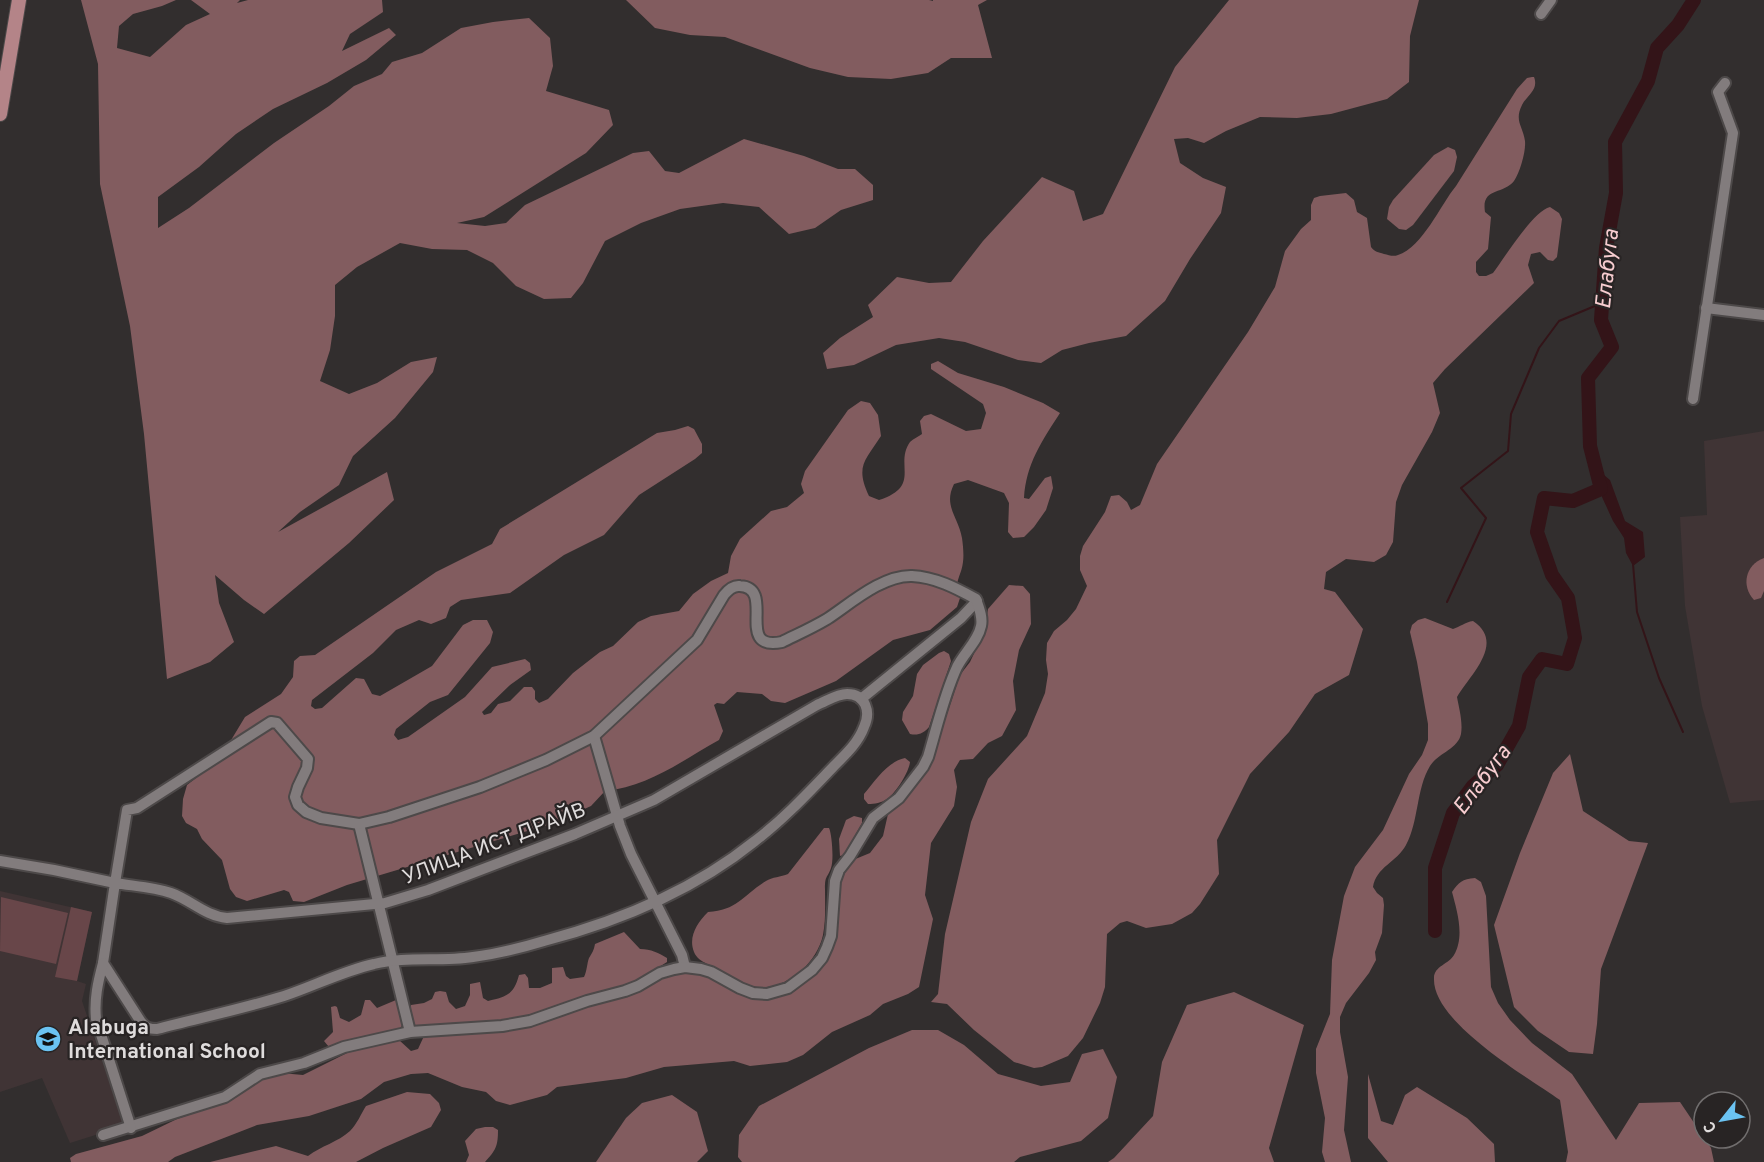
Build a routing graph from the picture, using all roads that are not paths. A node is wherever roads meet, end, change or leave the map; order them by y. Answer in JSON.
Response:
{"nodes":[{"id":1,"x":20,"y":0,"type":"edge"},
{"id":2,"x":1551,"y":0,"type":"edge"},
{"id":3,"x":1541,"y":14,"type":"dead end"},
{"id":4,"x":1725,"y":83,"type":"dead end"},
{"id":5,"x":0,"y":114,"type":"edge"},
{"id":6,"x":1706,"y":308,"type":"junction"},
{"id":7,"x":1764,"y":315,"type":"edge"},
{"id":8,"x":1693,"y":399,"type":"dead end"},
{"id":9,"x":976,"y":600,"type":"junction"},
{"id":10,"x":861,"y":699,"type":"junction"},
{"id":11,"x":594,"y":736,"type":"junction"},
{"id":12,"x":617,"y":816,"type":"junction"},
{"id":13,"x":359,"y":824,"type":"junction"},
{"id":14,"x":0,"y":861,"type":"edge"},
{"id":15,"x":115,"y":883,"type":"junction"},
{"id":16,"x":654,"y":903,"type":"junction"},
{"id":17,"x":378,"y":904,"type":"junction"},
{"id":18,"x":394,"y":960,"type":"junction"},
{"id":19,"x":103,"y":963,"type":"junction"},
{"id":20,"x":685,"y":967,"type":"junction"},
{"id":21,"x":410,"y":1032,"type":"junction"},
{"id":22,"x":131,"y":1128,"type":"junction"},
{"id":23,"x":103,"y":1135,"type":"dead end"}],
"edges":[{"from":1,"to":5,"type":"main road"},
{"from":2,"to":3,"type":"street"},
{"from":4,"to":6,"type":"street"},
{"from":6,"to":7,"type":"street"},
{"from":6,"to":8,"type":"street"},
{"from":9,"to":10,"type":"street"},
{"from":9,"to":11,"type":"street"},
{"from":9,"to":20,"type":"street"},
{"from":10,"to":12,"type":"street","name":"УЛИЦА ИСТ ДРАЙВ"},
{"from":10,"to":16,"type":"street"},
{"from":11,"to":12,"type":"street"},
{"from":11,"to":13,"type":"street"},
{"from":12,"to":16,"type":"street"},
{"from":12,"to":17,"type":"street","name":"УЛИЦА ИСТ ДРАЙВ"},
{"from":13,"to":15,"type":"street"},
{"from":13,"to":17,"type":"street"},
{"from":14,"to":15,"type":"street","name":"УЛИЦА ИСТ ДРАЙВ"},
{"from":15,"to":17,"type":"street","name":"УЛИЦА ИСТ ДРАЙВ"},
{"from":15,"to":19,"type":"street"},
{"from":16,"to":18,"type":"street"},
{"from":16,"to":20,"type":"street"},
{"from":17,"to":18,"type":"street"},
{"from":18,"to":19,"type":"street"},
{"from":18,"to":21,"type":"street"},
{"from":19,"to":22,"type":"street"},
{"from":20,"to":21,"type":"street"},
{"from":21,"to":22,"type":"street"},
{"from":22,"to":23,"type":"street"}]}
